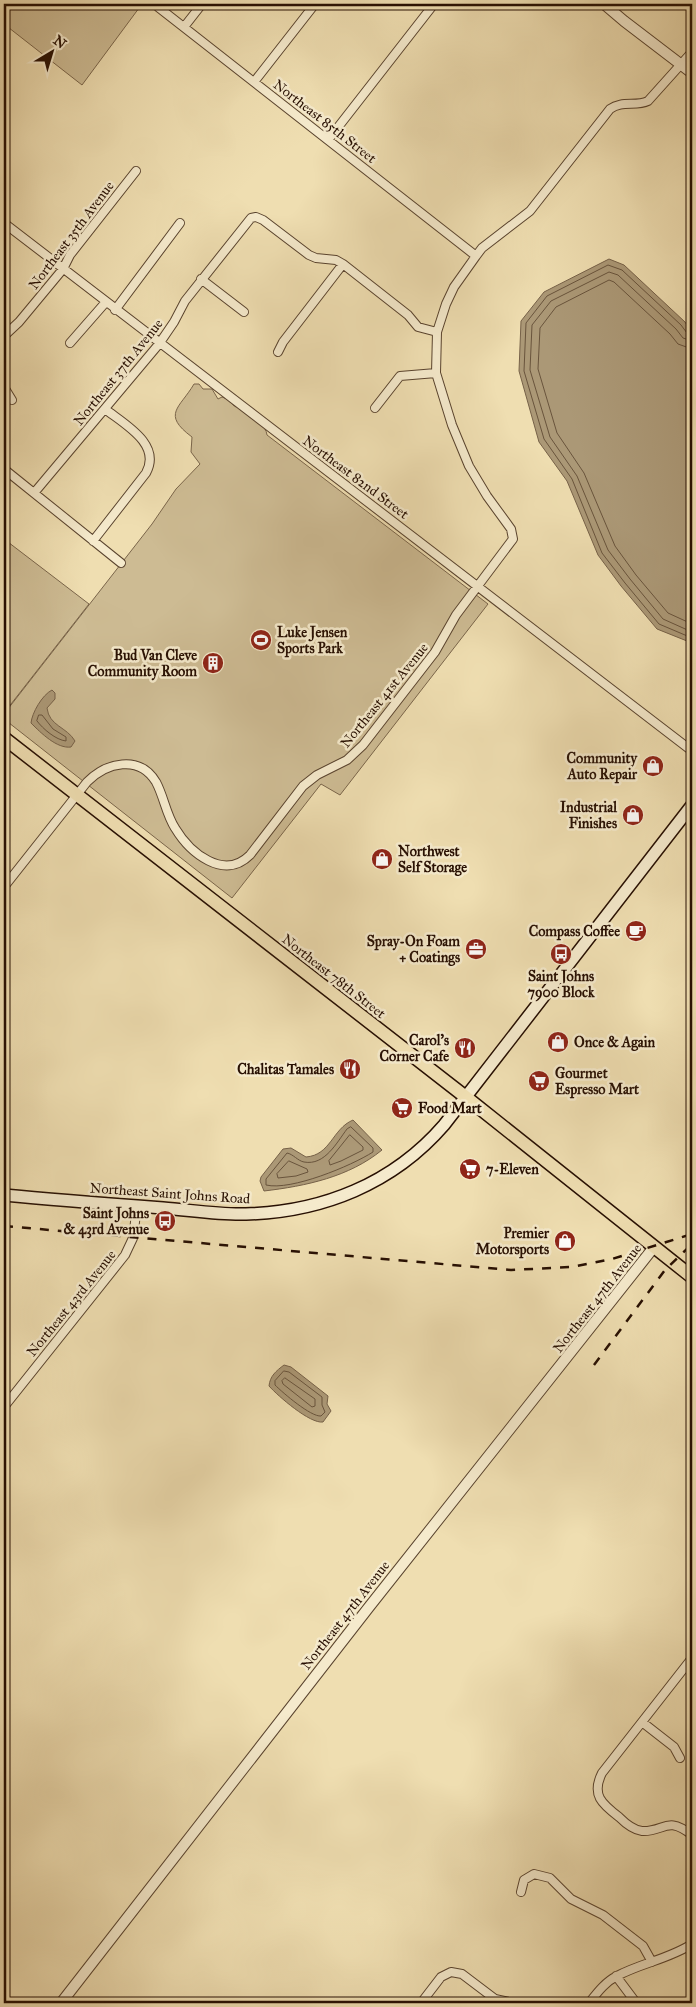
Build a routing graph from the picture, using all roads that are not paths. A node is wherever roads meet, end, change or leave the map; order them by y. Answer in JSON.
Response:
{"nodes":[{"id":1,"x":202,"y":4,"type":"edge"},
{"id":2,"x":315,"y":4,"type":"edge"},
{"id":3,"x":434,"y":4,"type":"edge"},
{"id":4,"x":604,"y":4,"type":"edge"},
{"id":5,"x":158,"y":7,"type":"dead end"},
{"id":6,"x":184,"y":28,"type":"junction"},
{"id":7,"x":692,"y":52,"type":"edge"},
{"id":8,"x":681,"y":64,"type":"junction"},
{"id":9,"x":692,"y":73,"type":"edge"},
{"id":10,"x":254,"y":82,"type":"junction"},
{"id":11,"x":328,"y":140,"type":"junction"},
{"id":12,"x":136,"y":171,"type":"dead end"},
{"id":13,"x":180,"y":223,"type":"dead end"},
{"id":14,"x":4,"y":224,"type":"edge"},
{"id":15,"x":476,"y":256,"type":"junction"},
{"id":16,"x":343,"y":264,"type":"junction"},
{"id":17,"x":63,"y":269,"type":"junction"},
{"id":18,"x":202,"y":279,"type":"junction"},
{"id":19,"x":105,"y":303,"type":"junction"},
{"id":20,"x":115,"y":310,"type":"junction"},
{"id":21,"x":244,"y":312,"type":"dead end"},
{"id":22,"x":437,"y":332,"type":"junction"},
{"id":23,"x":4,"y":336,"type":"edge"},
{"id":24,"x":70,"y":343,"type":"dead end"},
{"id":25,"x":159,"y":344,"type":"junction"},
{"id":26,"x":278,"y":352,"type":"dead end"},
{"id":27,"x":436,"y":373,"type":"junction"},
{"id":28,"x":4,"y":387,"type":"edge"},
{"id":29,"x":12,"y":400,"type":"dead end"},
{"id":30,"x":105,"y":408,"type":"junction"},
{"id":31,"x":375,"y":408,"type":"dead end"},
{"id":32,"x":4,"y":469,"type":"edge"},
{"id":33,"x":34,"y":493,"type":"junction"},
{"id":34,"x":93,"y":541,"type":"junction"},
{"id":35,"x":121,"y":563,"type":"dead end"},
{"id":36,"x":477,"y":585,"type":"junction"},
{"id":37,"x":4,"y":738,"type":"edge"},
{"id":38,"x":692,"y":751,"type":"edge"},
{"id":39,"x":77,"y":794,"type":"junction"},
{"id":40,"x":692,"y":805,"type":"edge"},
{"id":41,"x":4,"y":887,"type":"edge"},
{"id":42,"x":467,"y":1098,"type":"junction"},
{"id":43,"x":4,"y":1195,"type":"edge"},
{"id":44,"x":137,"y":1206,"type":"junction"},
{"id":45,"x":654,"y":1247,"type":"junction"},
{"id":46,"x":692,"y":1277,"type":"edge"},
{"id":47,"x":4,"y":1407,"type":"edge"},
{"id":48,"x":692,"y":1658,"type":"edge"},
{"id":49,"x":642,"y":1722,"type":"junction"},
{"id":50,"x":680,"y":1758,"type":"dead end"},
{"id":51,"x":692,"y":1835,"type":"edge"},
{"id":52,"x":521,"y":1892,"type":"dead end"},
{"id":53,"x":692,"y":1944,"type":"edge"},
{"id":54,"x":652,"y":1962,"type":"junction"},
{"id":55,"x":616,"y":1976,"type":"junction"},
{"id":56,"x":634,"y":2000,"type":"dead end"},
{"id":57,"x":61,"y":2003,"type":"edge"},
{"id":58,"x":421,"y":2003,"type":"edge"},
{"id":59,"x":514,"y":2003,"type":"edge"},
{"id":60,"x":589,"y":2003,"type":"edge"}],
"edges":[{"from":1,"to":6,"type":"street"},
{"from":2,"to":10,"type":"street"},
{"from":3,"to":11,"type":"street"},
{"from":4,"to":8,"type":"street"},
{"from":5,"to":6,"type":"street","name":"Northeast 85th Street"},
{"from":6,"to":10,"type":"street","name":"Northeast 85th Street"},
{"from":7,"to":8,"type":"street"},
{"from":8,"to":9,"type":"street"},
{"from":8,"to":15,"type":"street"},
{"from":10,"to":11,"type":"street","name":"Northeast 85th Street"},
{"from":11,"to":15,"type":"street","name":"Northeast 85th Street"},
{"from":12,"to":17,"type":"street","name":"Northeast 35th Avenue"},
{"from":13,"to":20,"type":"street"},
{"from":14,"to":17,"type":"street","name":"Northeast 82nd Street"},
{"from":15,"to":22,"type":"street"},
{"from":16,"to":18,"type":"street","name":"Northeast 37th Avenue"},
{"from":16,"to":22,"type":"street"},
{"from":16,"to":26,"type":"street"},
{"from":17,"to":19,"type":"street","name":"Northeast 82nd Street"},
{"from":17,"to":23,"type":"street","name":"Northeast 35th Avenue"},
{"from":18,"to":21,"type":"street"},
{"from":18,"to":25,"type":"street","name":"Northeast 37th Avenue"},
{"from":19,"to":20,"type":"street","name":"Northeast 82nd Street"},
{"from":19,"to":24,"type":"street"},
{"from":20,"to":25,"type":"street","name":"Northeast 82nd Street"},
{"from":22,"to":27,"type":"street"},
{"from":25,"to":30,"type":"street","name":"Northeast 37th Avenue"},
{"from":25,"to":36,"type":"street","name":"Northeast 82nd Street"},
{"from":27,"to":31,"type":"street"},
{"from":27,"to":36,"type":"street","name":"Northeast 41st Avenue"},
{"from":28,"to":29,"type":"street"},
{"from":30,"to":33,"type":"street","name":"Northeast 37th Avenue"},
{"from":30,"to":34,"type":"street"},
{"from":32,"to":33,"type":"street"},
{"from":33,"to":34,"type":"street"},
{"from":34,"to":35,"type":"street"},
{"from":36,"to":38,"type":"street","name":"Northeast 82nd Street"},
{"from":36,"to":39,"type":"street","name":"Northeast 41st Avenue"},
{"from":37,"to":39,"type":"main road","name":"Northeast 78th Street"},
{"from":39,"to":41,"type":"street"},
{"from":39,"to":42,"type":"main road","name":"Northeast 78th Street"},
{"from":40,"to":42,"type":"main road","name":"Northeast Saint Johns Road"},
{"from":42,"to":44,"type":"main road","name":"Northeast Saint Johns Road"},
{"from":42,"to":45,"type":"main road","name":"Northeast 78th Street"},
{"from":43,"to":44,"type":"main road","name":"Northeast Saint Johns Road"},
{"from":44,"to":47,"type":"street","name":"Northeast 43rd Avenue"},
{"from":45,"to":46,"type":"main road","name":"Northeast 78th Street"},
{"from":45,"to":57,"type":"street","name":"Northeast 47th Avenue"},
{"from":48,"to":49,"type":"street"},
{"from":49,"to":50,"type":"street"},
{"from":49,"to":51,"type":"street"},
{"from":52,"to":54,"type":"street"},
{"from":53,"to":54,"type":"street"},
{"from":54,"to":55,"type":"street"},
{"from":55,"to":56,"type":"street"},
{"from":55,"to":60,"type":"street"},
{"from":58,"to":59,"type":"street"}]}
